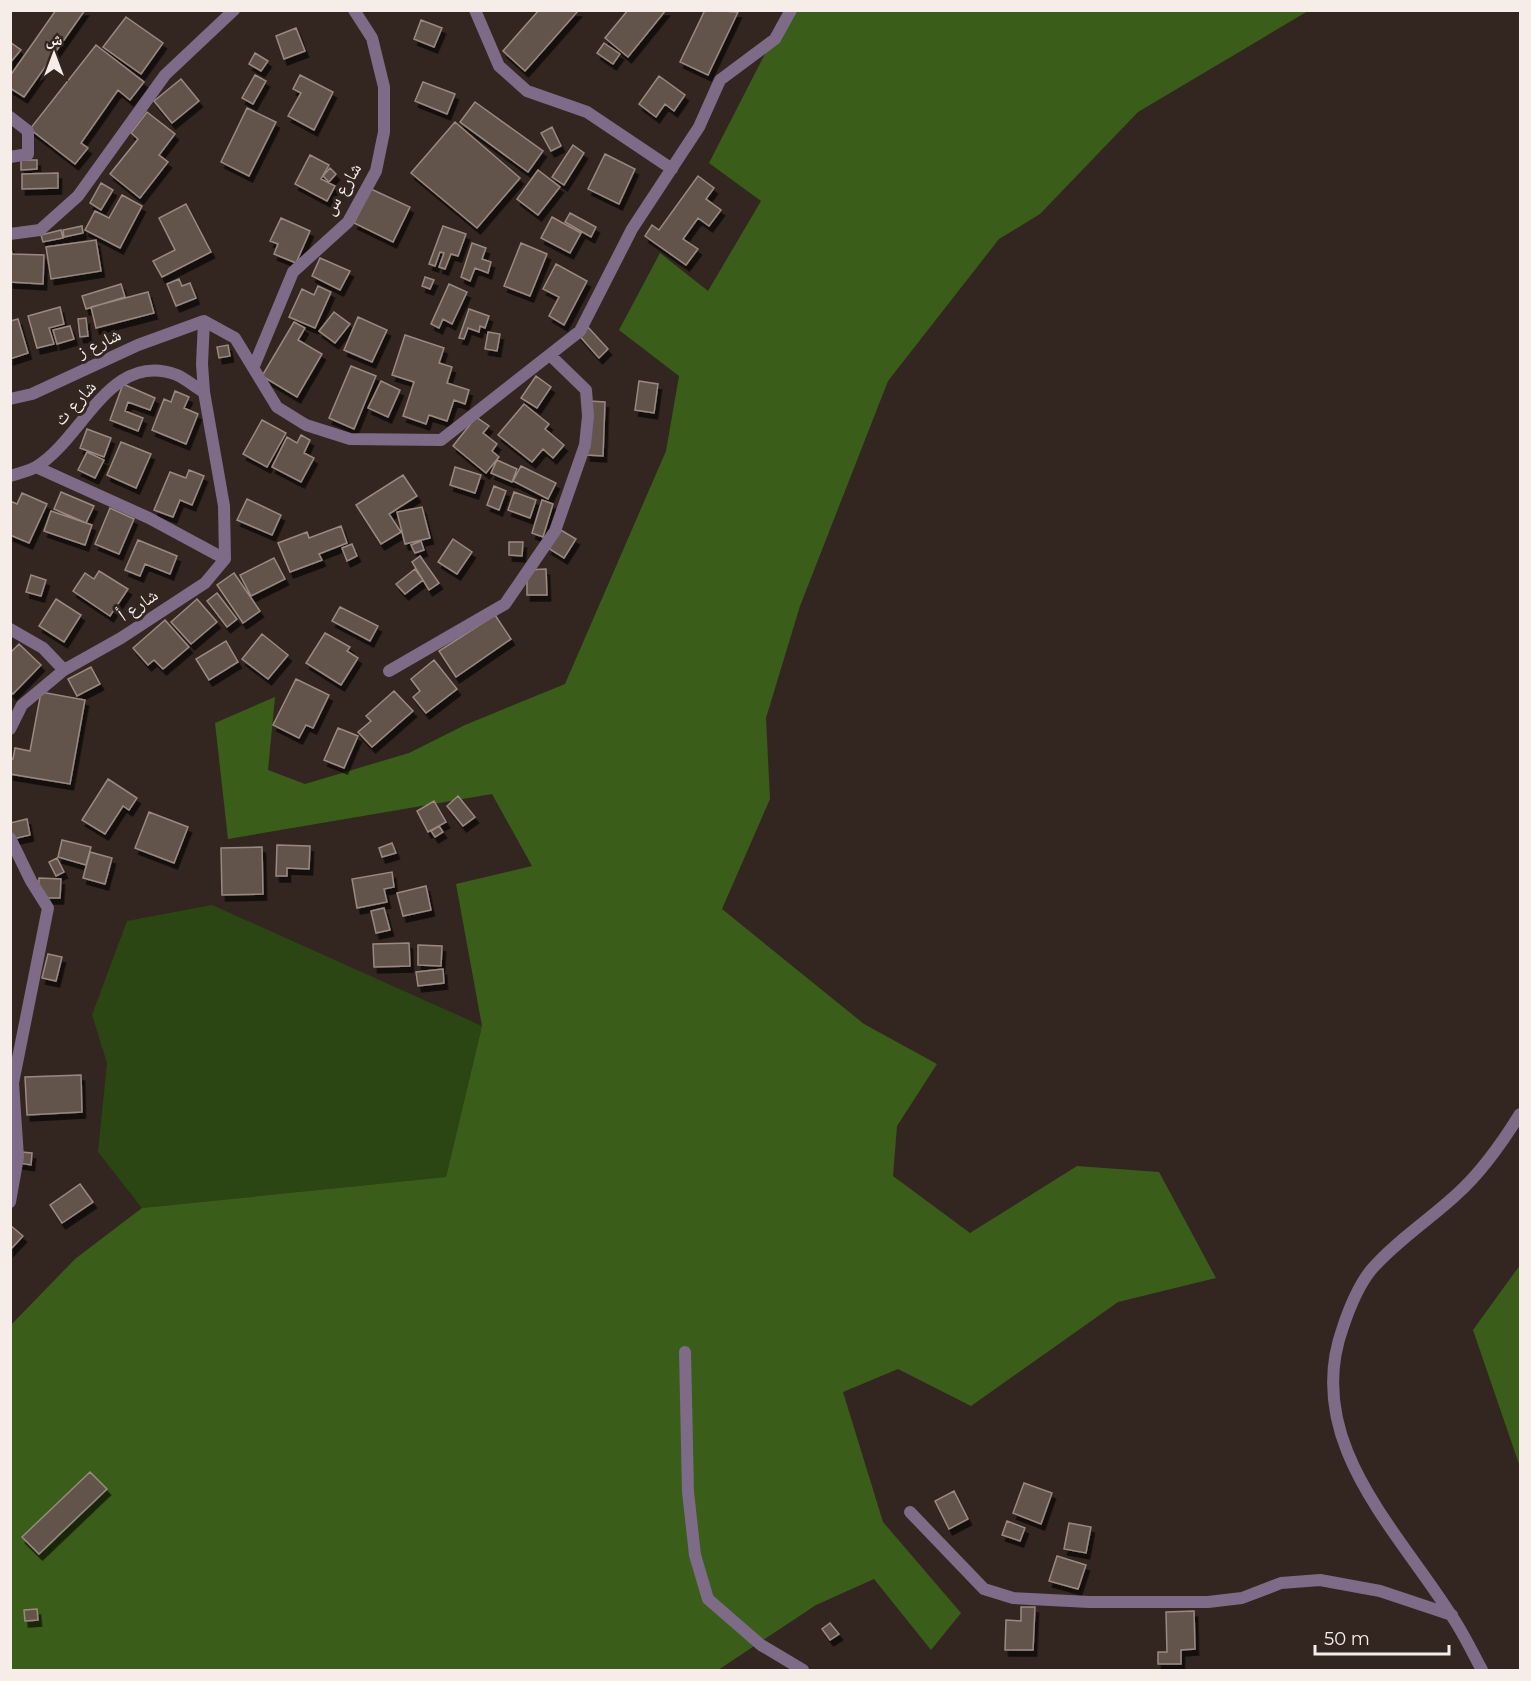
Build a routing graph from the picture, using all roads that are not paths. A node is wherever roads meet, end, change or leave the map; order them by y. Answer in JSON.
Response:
{"nodes":[{"id":1,"x":234,"y":10,"type":"edge"},
{"id":2,"x":354,"y":10,"type":"edge"},
{"id":3,"x":475,"y":10,"type":"edge"},
{"id":4,"x":791,"y":10,"type":"edge"},
{"id":5,"x":10,"y":117,"type":"edge"},
{"id":6,"x":10,"y":157,"type":"edge"},
{"id":7,"x":672,"y":169,"type":"junction"},
{"id":8,"x":10,"y":234,"type":"edge"},
{"id":9,"x":204,"y":321,"type":"junction"},
{"id":10,"x":551,"y":357,"type":"junction"},
{"id":11,"x":254,"y":366,"type":"junction"},
{"id":12,"x":204,"y":392,"type":"junction"},
{"id":13,"x":10,"y":399,"type":"edge"},
{"id":14,"x":36,"y":467,"type":"junction"},
{"id":15,"x":10,"y":476,"type":"edge"},
{"id":16,"x":225,"y":559,"type":"junction"},
{"id":17,"x":10,"y":629,"type":"edge"},
{"id":18,"x":64,"y":670,"type":"junction"},
{"id":19,"x":389,"y":671,"type":"dead end"},
{"id":20,"x":10,"y":729,"type":"edge"},
{"id":21,"x":10,"y":838,"type":"edge"},
{"id":22,"x":1521,"y":1114,"type":"edge"},
{"id":23,"x":10,"y":1202,"type":"edge"},
{"id":24,"x":685,"y":1352,"type":"dead end"},
{"id":25,"x":910,"y":1512,"type":"dead end"},
{"id":26,"x":1452,"y":1615,"type":"junction"},
{"id":27,"x":803,"y":1671,"type":"edge"},
{"id":28,"x":1482,"y":1671,"type":"edge"}],
"edges":[{"from":1,"to":8,"type":"street"},
{"from":2,"to":11,"type":"street","name":"شارع ﺱ"},
{"from":3,"to":7,"type":"street"},
{"from":4,"to":7,"type":"street"},
{"from":5,"to":6,"type":"street"},
{"from":7,"to":10,"type":"street"},
{"from":9,"to":11,"type":"street"},
{"from":9,"to":12,"type":"street"},
{"from":9,"to":13,"type":"street","name":"شارع ﺯ"},
{"from":10,"to":11,"type":"street"},
{"from":10,"to":19,"type":"street"},
{"from":12,"to":14,"type":"street","name":"شارع ث"},
{"from":12,"to":16,"type":"street"},
{"from":14,"to":15,"type":"street","name":"شارع ث"},
{"from":14,"to":16,"type":"street"},
{"from":16,"to":18,"type":"street","name":"شارع أ"},
{"from":17,"to":18,"type":"street"},
{"from":18,"to":20,"type":"street","name":"شارع أ"},
{"from":21,"to":23,"type":"street"},
{"from":22,"to":26,"type":"street"},
{"from":24,"to":27,"type":"street"},
{"from":25,"to":26,"type":"street"},
{"from":26,"to":28,"type":"street"}]}
